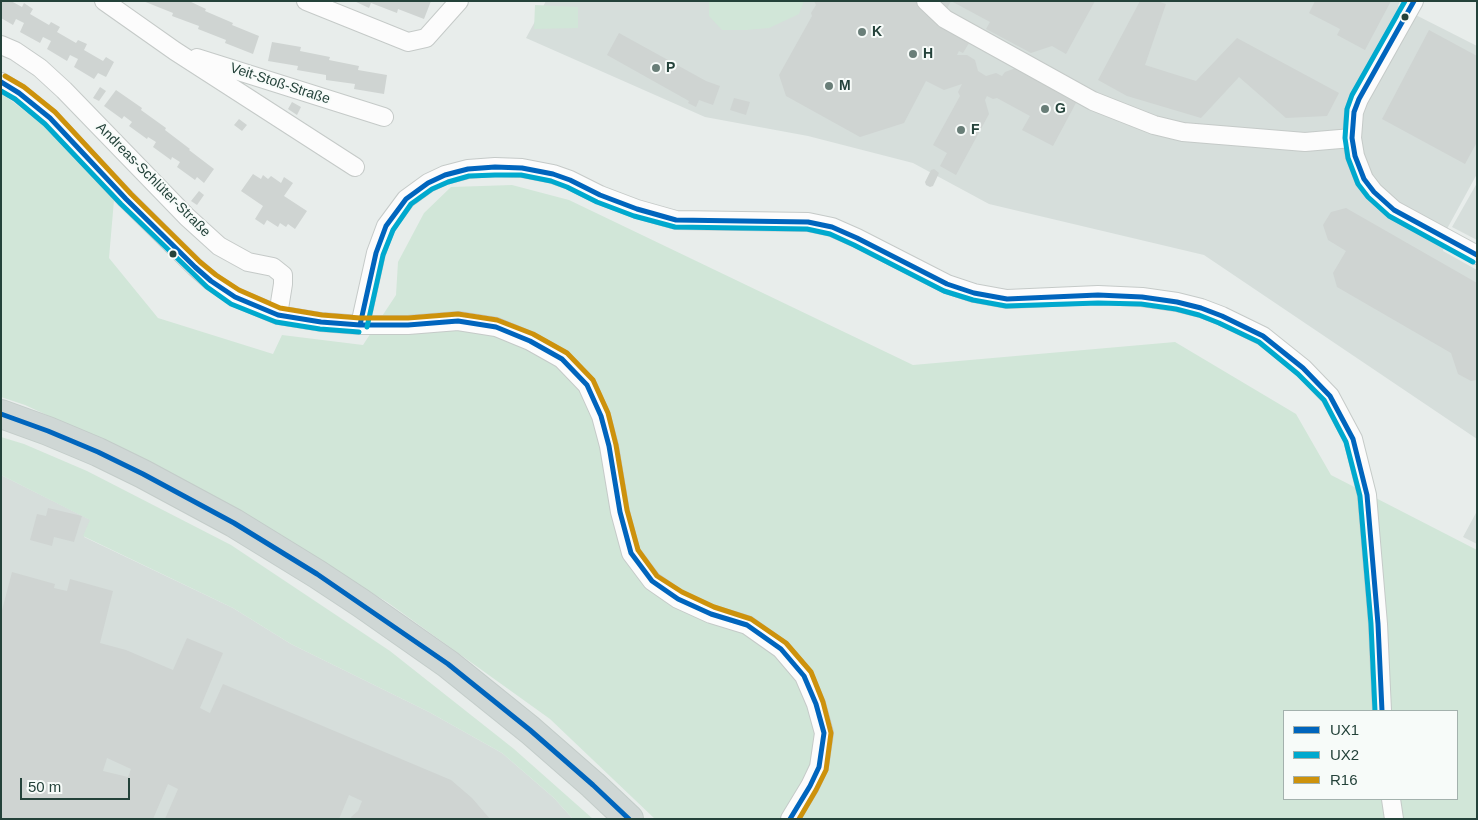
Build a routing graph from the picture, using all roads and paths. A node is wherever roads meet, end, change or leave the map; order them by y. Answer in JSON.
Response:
{"nodes":[{"id":1,"x":104,"y":1,"type":"edge"},
{"id":2,"x":306,"y":1,"type":"edge"},
{"id":3,"x":459,"y":1,"type":"edge"},
{"id":4,"x":926,"y":1,"type":"edge"},
{"id":5,"x":1414,"y":1,"type":"edge"},
{"id":6,"x":1,"y":45,"type":"edge"},
{"id":7,"x":175,"y":51,"type":"junction"},
{"id":8,"x":1,"y":82,"type":"edge"},
{"id":9,"x":384,"y":117,"type":"dead end"},
{"id":10,"x":1352,"y":138,"type":"junction"},
{"id":11,"x":355,"y":167,"type":"dead end"},
{"id":12,"x":1477,"y":255,"type":"edge"},
{"id":13,"x":278,"y":315,"type":"junction"},
{"id":14,"x":360,"y":325,"type":"junction"},
{"id":15,"x":1,"y":414,"type":"edge"},
{"id":16,"x":1382,"y":710,"type":"edge"},
{"id":17,"x":1391,"y":800,"type":"edge"},
{"id":18,"x":629,"y":819,"type":"edge"},
{"id":19,"x":790,"y":819,"type":"edge"},
{"id":20,"x":1394,"y":819,"type":"edge"}],
"edges":[{"from":1,"to":7,"type":"street","name":"Veit-Stoß-Straße"},
{"from":2,"to":3,"type":"street"},
{"from":4,"to":10,"type":"street"},
{"from":5,"to":10,"type":"street"},
{"from":6,"to":13,"type":"street","name":"Andreas-Schlüter-Straße"},
{"from":7,"to":9,"type":"street","name":"Veit-Stoß-Straße"},
{"from":7,"to":11,"type":"street","name":"Veit-Stoß-Straße"},
{"from":8,"to":13,"type":"street"},
{"from":10,"to":12,"type":"street"},
{"from":13,"to":14,"type":"street"},
{"from":14,"to":16,"type":"street"},
{"from":14,"to":19,"type":"street"},
{"from":15,"to":18,"type":"main road"},
{"from":17,"to":20,"type":"street"}]}
